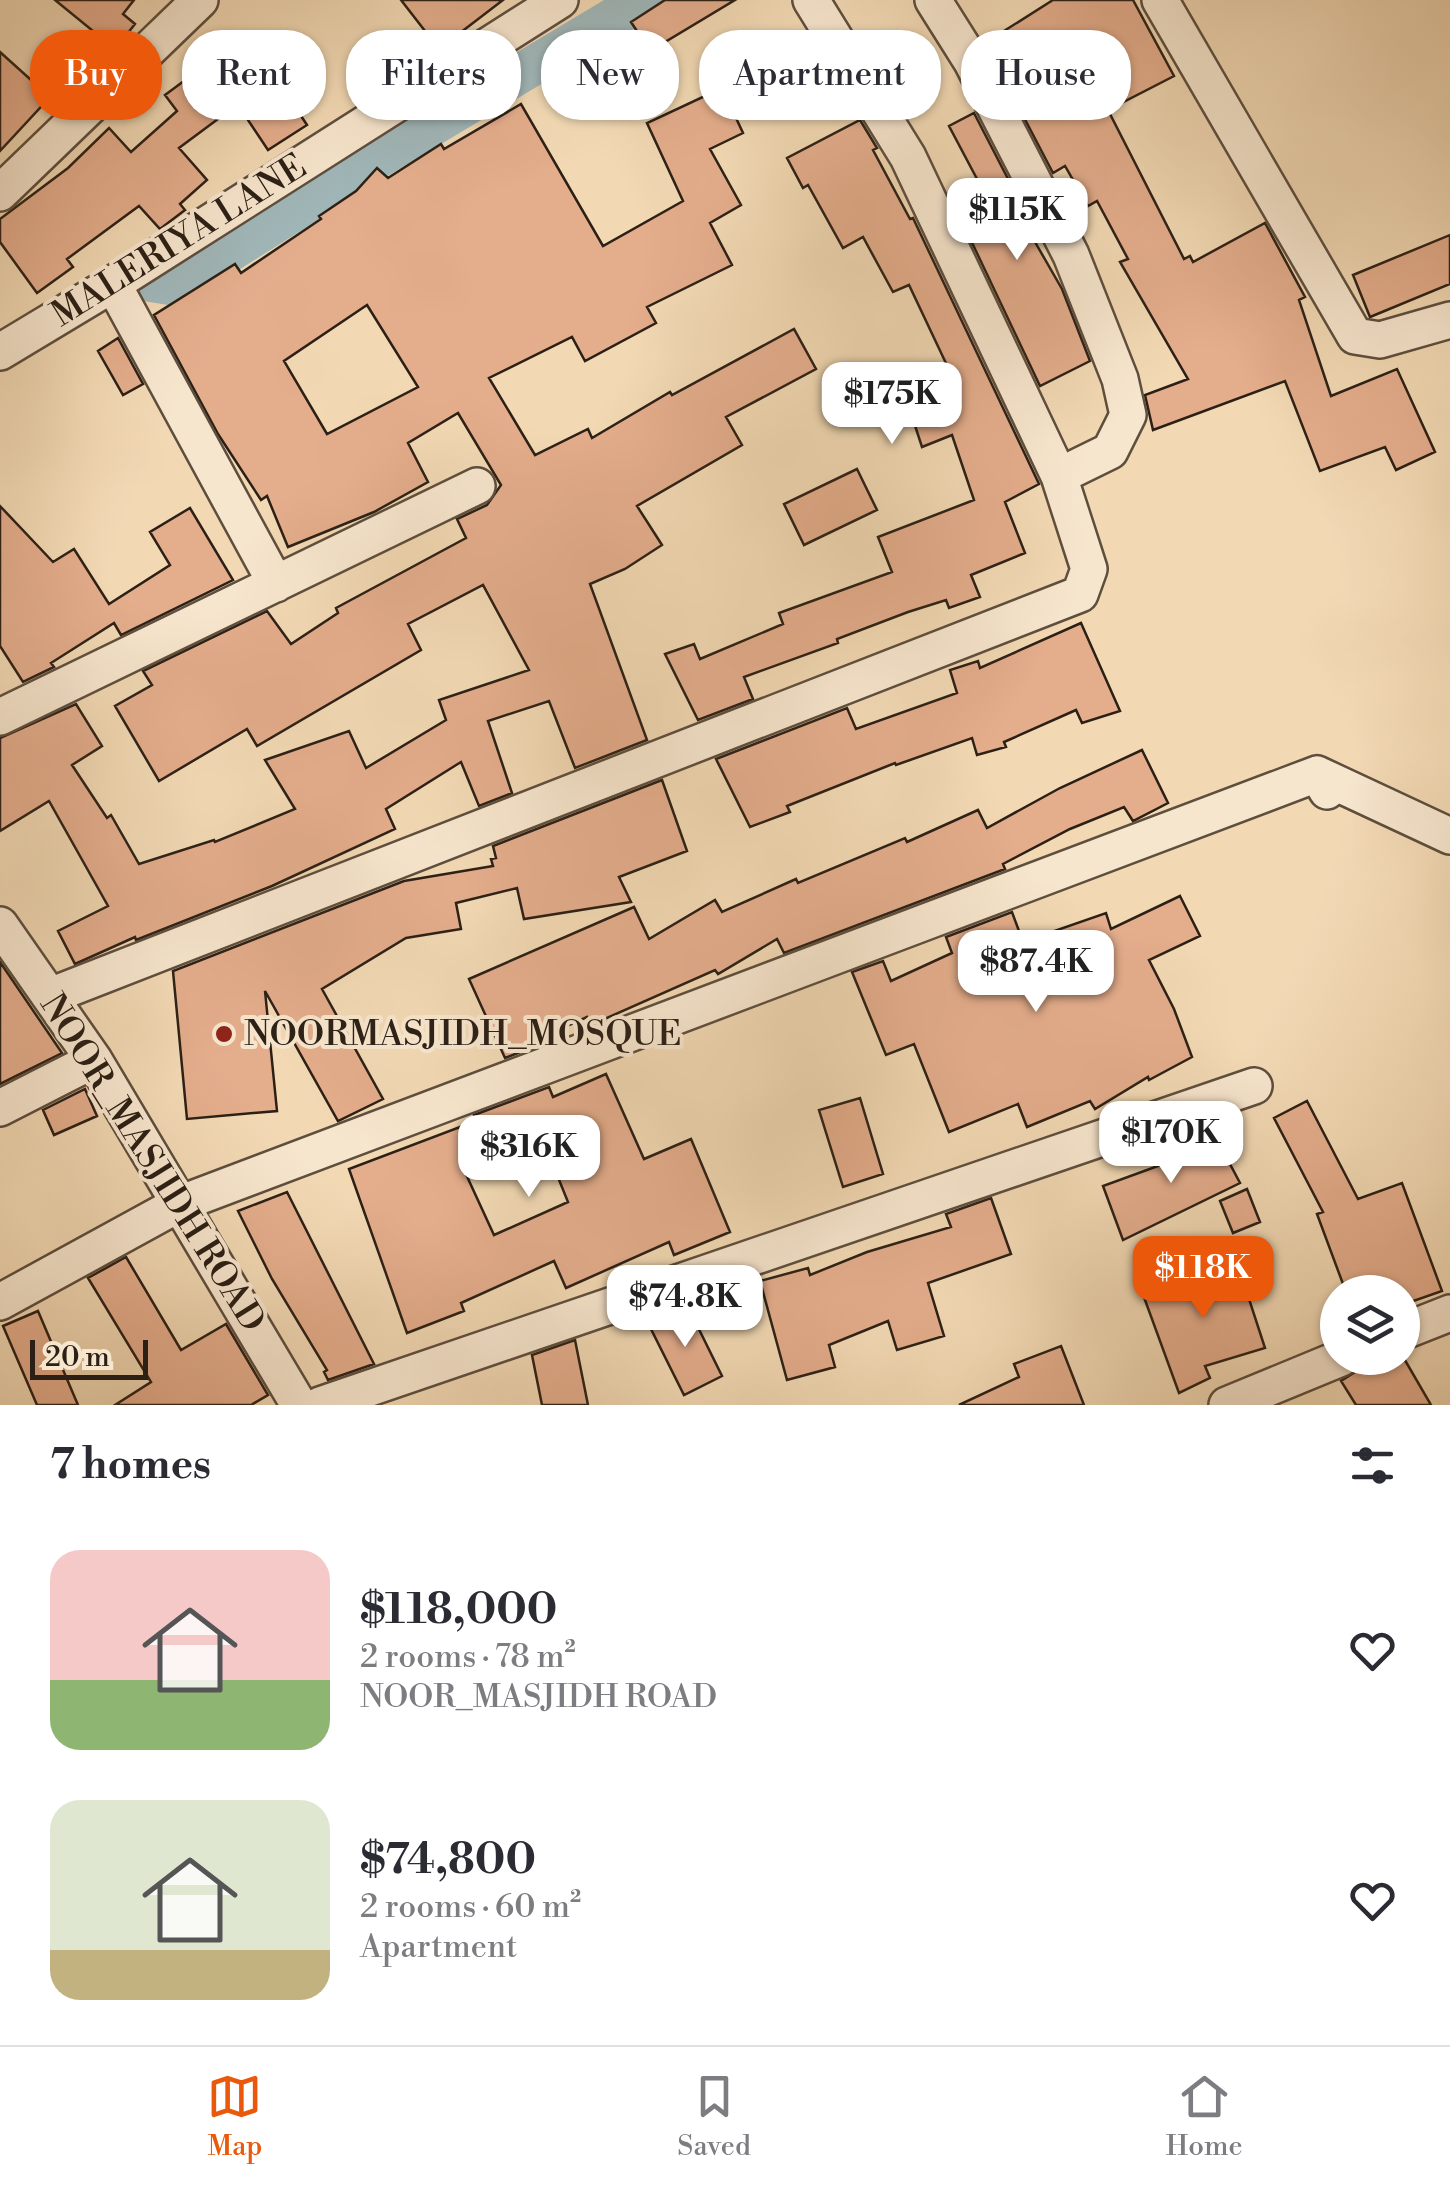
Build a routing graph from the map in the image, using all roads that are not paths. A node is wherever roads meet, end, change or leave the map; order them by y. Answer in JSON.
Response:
{"nodes":[{"id":1,"x":200,"y":0,"type":"edge"},
{"id":2,"x":560,"y":0,"type":"edge"},
{"id":3,"x":811,"y":0,"type":"edge"},
{"id":4,"x":933,"y":0,"type":"edge"},
{"id":5,"x":1160,"y":0,"type":"edge"},
{"id":6,"x":0,"y":192,"type":"edge"},
{"id":7,"x":114,"y":284,"type":"junction"},
{"id":8,"x":1450,"y":320,"type":"edge"},
{"id":9,"x":0,"y":352,"type":"edge"},
{"id":10,"x":1059,"y":476,"type":"junction"},
{"id":11,"x":477,"y":486,"type":"dead end"},
{"id":12,"x":276,"y":584,"type":"junction"},
{"id":13,"x":0,"y":717,"type":"edge"},
{"id":14,"x":1450,"y":836,"type":"edge"},
{"id":15,"x":0,"y":925,"type":"edge"},
{"id":16,"x":50,"y":996,"type":"junction"},
{"id":17,"x":94,"y":1060,"type":"junction"},
{"id":18,"x":1254,"y":1086,"type":"dead end"},
{"id":19,"x":0,"y":1108,"type":"edge"},
{"id":20,"x":179,"y":1204,"type":"junction"},
{"id":21,"x":0,"y":1302,"type":"edge"},
{"id":22,"x":1450,"y":1312,"type":"edge"},
{"id":23,"x":1420,"y":1324,"type":"edge"},
{"id":24,"x":1320,"y":1367,"type":"edge"},
{"id":25,"x":299,"y":1405,"type":"edge"},
{"id":26,"x":320,"y":1405,"type":"edge"},
{"id":27,"x":1226,"y":1405,"type":"edge"}],
"edges":[{"from":1,"to":6,"type":"street"},
{"from":2,"to":7,"type":"street","name":"MALERIYA LANE"},
{"from":3,"to":10,"type":"street"},
{"from":4,"to":10,"type":"street"},
{"from":5,"to":8,"type":"street"},
{"from":7,"to":9,"type":"street","name":"MALERIYA LANE"},
{"from":7,"to":12,"type":"street"},
{"from":10,"to":16,"type":"street"},
{"from":11,"to":12,"type":"street"},
{"from":12,"to":13,"type":"street"},
{"from":14,"to":20,"type":"street"},
{"from":15,"to":16,"type":"street","name":"NOOR_MASJIDH ROAD"},
{"from":16,"to":17,"type":"street","name":"NOOR_MASJIDH ROAD"},
{"from":17,"to":19,"type":"street"},
{"from":17,"to":20,"type":"street","name":"NOOR_MASJIDH ROAD"},
{"from":18,"to":26,"type":"street"},
{"from":20,"to":21,"type":"street"},
{"from":20,"to":25,"type":"street","name":"NOOR_MASJIDH ROAD"},
{"from":22,"to":23,"type":"street"},
{"from":24,"to":27,"type":"street"}]}
